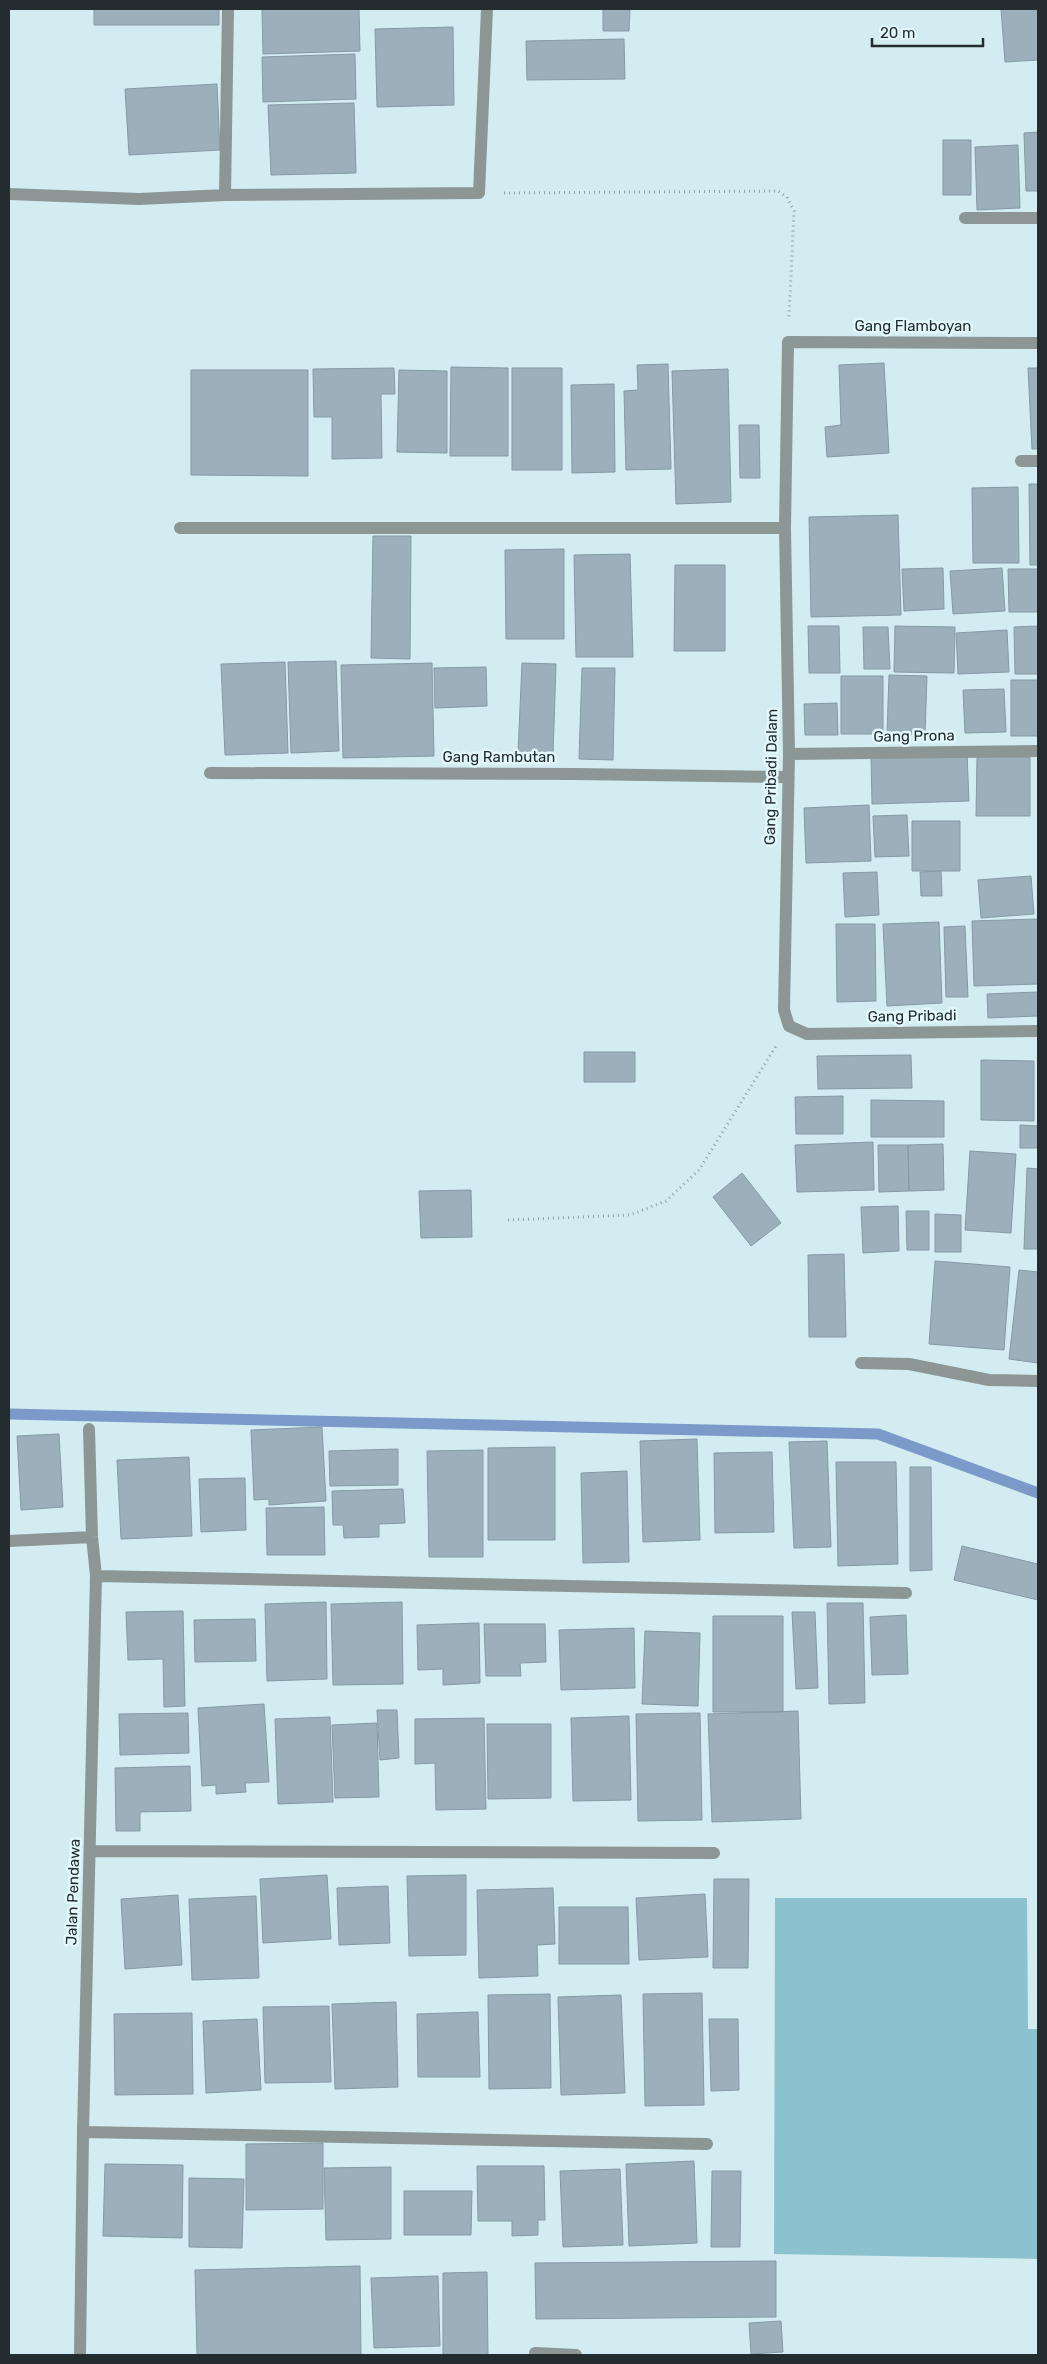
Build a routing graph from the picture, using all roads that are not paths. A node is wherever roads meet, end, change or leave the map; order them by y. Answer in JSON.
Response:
{"nodes":[{"id":1,"x":228,"y":9,"type":"edge"},
{"id":2,"x":486,"y":9,"type":"edge"},
{"id":3,"x":9,"y":194,"type":"edge"},
{"id":4,"x":225,"y":195,"type":"junction"},
{"id":5,"x":965,"y":218,"type":"dead end"},
{"id":6,"x":1038,"y":218,"type":"edge"},
{"id":7,"x":788,"y":342,"type":"joint"},
{"id":8,"x":1038,"y":343,"type":"edge"},
{"id":9,"x":1021,"y":461,"type":"dead end"},
{"id":10,"x":1038,"y":461,"type":"edge"},
{"id":11,"x":180,"y":528,"type":"dead end"},
{"id":12,"x":785,"y":528,"type":"junction"},
{"id":13,"x":1038,"y":751,"type":"edge"},
{"id":14,"x":790,"y":754,"type":"junction"},
{"id":15,"x":210,"y":773,"type":"dead end"},
{"id":16,"x":788,"y":777,"type":"junction"},
{"id":17,"x":788,"y":1026,"type":"joint"},
{"id":18,"x":1038,"y":1031,"type":"edge"},
{"id":19,"x":861,"y":1363,"type":"dead end"},
{"id":20,"x":1038,"y":1380,"type":"edge"},
{"id":21,"x":89,"y":1429,"type":"dead end"},
{"id":22,"x":92,"y":1537,"type":"junction"},
{"id":23,"x":9,"y":1541,"type":"edge"},
{"id":24,"x":96,"y":1576,"type":"junction"},
{"id":25,"x":906,"y":1593,"type":"dead end"},
{"id":26,"x":90,"y":1852,"type":"junction"},
{"id":27,"x":714,"y":1853,"type":"dead end"},
{"id":28,"x":82,"y":2132,"type":"junction"},
{"id":29,"x":707,"y":2144,"type":"dead end"},
{"id":30,"x":534,"y":2353,"type":"dead end"},
{"id":31,"x":80,"y":2355,"type":"edge"},
{"id":32,"x":576,"y":2355,"type":"edge"}],
"edges":[{"from":1,"to":4,"type":"street"},
{"from":2,"to":4,"type":"street"},
{"from":3,"to":4,"type":"street"},
{"from":5,"to":6,"type":"street"},
{"from":7,"to":8,"type":"street","name":"Gang Flamboyan"},
{"from":7,"to":12,"type":"street","name":"Gang Pribadi Dalam"},
{"from":9,"to":10,"type":"street"},
{"from":11,"to":12,"type":"street"},
{"from":12,"to":14,"type":"street","name":"Gang Pribadi Dalam"},
{"from":13,"to":14,"type":"street","name":"Gang Prona"},
{"from":14,"to":16,"type":"street","name":"Gang Pribadi Dalam"},
{"from":15,"to":16,"type":"street","name":"Gang Rambutan"},
{"from":16,"to":17,"type":"street","name":"Gang Pribadi Dalam"},
{"from":17,"to":18,"type":"street","name":"Gang Pribadi"},
{"from":19,"to":20,"type":"street"},
{"from":21,"to":22,"type":"street","name":"Jalan Pendawa"},
{"from":22,"to":23,"type":"street"},
{"from":22,"to":24,"type":"street","name":"Jalan Pendawa"},
{"from":24,"to":25,"type":"street"},
{"from":24,"to":26,"type":"street","name":"Jalan Pendawa"},
{"from":26,"to":27,"type":"street"},
{"from":26,"to":28,"type":"street","name":"Jalan Pendawa"},
{"from":28,"to":29,"type":"street"},
{"from":28,"to":31,"type":"street","name":"Jalan Pendawa"},
{"from":30,"to":32,"type":"street"}]}
